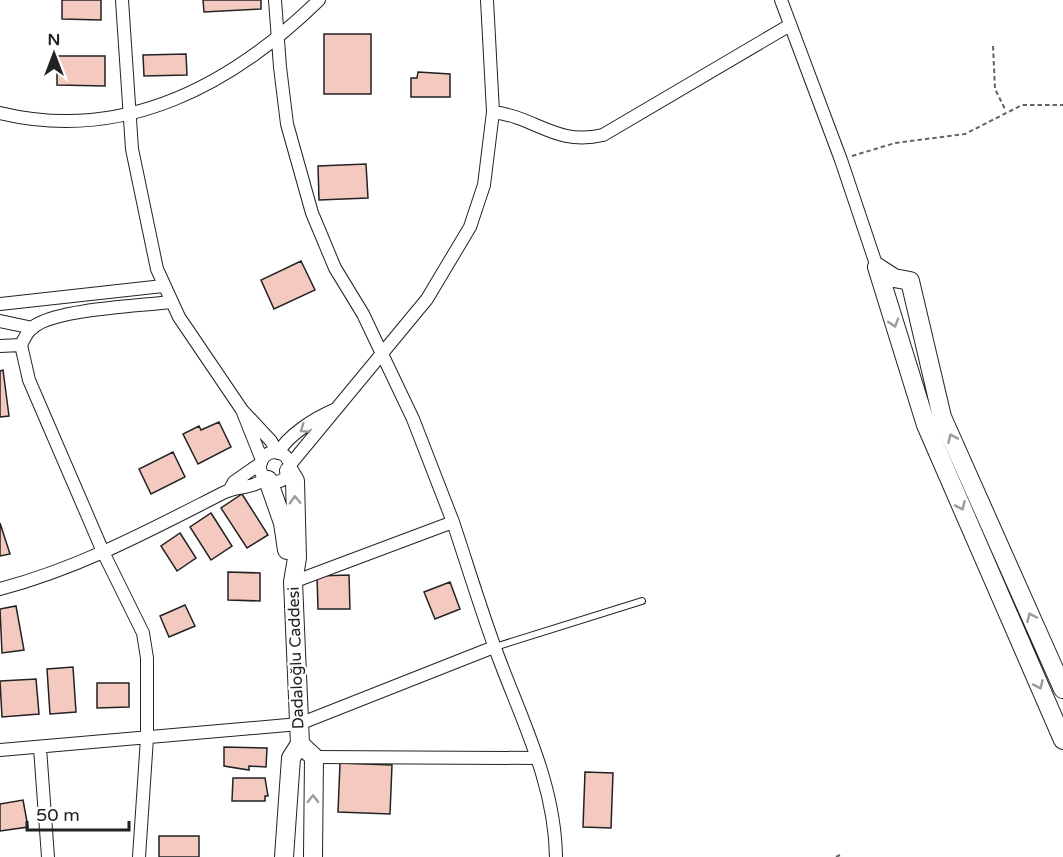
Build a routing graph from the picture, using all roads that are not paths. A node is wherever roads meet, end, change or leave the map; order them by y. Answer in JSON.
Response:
{"nodes":[{"id":1,"x":122,"y":0,"type":"edge"},
{"id":2,"x":275,"y":0,"type":"edge"},
{"id":3,"x":319,"y":0,"type":"edge"},
{"id":4,"x":487,"y":0,"type":"edge"},
{"id":5,"x":781,"y":0,"type":"edge"},
{"id":6,"x":790,"y":25,"type":"junction"},
{"id":7,"x":278,"y":38,"type":"junction"},
{"id":8,"x":493,"y":112,"type":"junction"},
{"id":9,"x":0,"y":113,"type":"edge"},
{"id":10,"x":128,"y":114,"type":"junction"},
{"id":11,"x":877,"y":267,"type":"junction"},
{"id":12,"x":163,"y":286,"type":"junction"},
{"id":13,"x":170,"y":302,"type":"junction"},
{"id":14,"x":0,"y":304,"type":"edge"},
{"id":15,"x":0,"y":321,"type":"edge"},
{"id":16,"x":33,"y":328,"type":"junction"},
{"id":17,"x":21,"y":345,"type":"junction"},
{"id":18,"x":0,"y":346,"type":"edge"},
{"id":19,"x":382,"y":356,"type":"junction"},
{"id":20,"x":242,"y":410,"type":"junction"},
{"id":21,"x":334,"y":410,"type":"junction"},
{"id":22,"x":277,"y":452,"type":"junction"},
{"id":23,"x":261,"y":461,"type":"junction"},
{"id":24,"x":289,"y":469,"type":"junction"},
{"id":25,"x":267,"y":479,"type":"junction"},
{"id":26,"x":230,"y":489,"type":"junction"},
{"id":27,"x":453,"y":522,"type":"junction"},
{"id":28,"x":104,"y":554,"type":"junction"},
{"id":29,"x":293,"y":577,"type":"junction"},
{"id":30,"x":0,"y":589,"type":"edge"},
{"id":31,"x":642,"y":601,"type":"dead end"},
{"id":32,"x":494,"y":647,"type":"junction"},
{"id":33,"x":1063,"y":689,"type":"edge"},
{"id":34,"x":299,"y":724,"type":"junction"},
{"id":35,"x":147,"y":738,"type":"junction"},
{"id":36,"x":1063,"y":740,"type":"edge"},
{"id":37,"x":300,"y":744,"type":"junction"},
{"id":38,"x":40,"y":748,"type":"junction"},
{"id":39,"x":0,"y":750,"type":"edge"},
{"id":40,"x":314,"y":757,"type":"junction"},
{"id":41,"x":537,"y":758,"type":"junction"},
{"id":42,"x":48,"y":857,"type":"edge"},
{"id":43,"x":139,"y":857,"type":"edge"},
{"id":44,"x":284,"y":857,"type":"edge"},
{"id":45,"x":313,"y":857,"type":"edge"},
{"id":46,"x":556,"y":857,"type":"edge"}],
"edges":[{"from":1,"to":10,"type":"street"},
{"from":2,"to":7,"type":"street"},
{"from":3,"to":7,"type":"street"},
{"from":4,"to":8,"type":"street"},
{"from":5,"to":6,"type":"street"},
{"from":6,"to":8,"type":"street"},
{"from":6,"to":11,"type":"street"},
{"from":7,"to":10,"type":"street"},
{"from":7,"to":19,"type":"street"},
{"from":8,"to":19,"type":"street"},
{"from":9,"to":10,"type":"street"},
{"from":10,"to":12,"type":"street"},
{"from":33,"to":11,"type":"street","one_way":true},
{"from":11,"to":36,"type":"street","one_way":true},
{"from":12,"to":13,"type":"street"},
{"from":12,"to":14,"type":"street"},
{"from":13,"to":16,"type":"street"},
{"from":13,"to":20,"type":"street"},
{"from":15,"to":16,"type":"street"},
{"from":16,"to":17,"type":"street"},
{"from":17,"to":18,"type":"street"},
{"from":17,"to":28,"type":"street"},
{"from":19,"to":21,"type":"street"},
{"from":19,"to":27,"type":"street"},
{"from":20,"to":22,"type":"street"},
{"from":20,"to":23,"type":"street"},
{"from":21,"to":22,"type":"street","one_way":true},
{"from":21,"to":24,"type":"street"},
{"from":22,"to":23,"type":"street"},
{"from":22,"to":24,"type":"street"},
{"from":23,"to":25,"type":"street"},
{"from":23,"to":26,"type":"street"},
{"from":24,"to":25,"type":"street"},
{"from":29,"to":24,"type":"street","name":"Dadaloğlu Caddesi","one_way":true},
{"from":25,"to":26,"type":"street"},
{"from":25,"to":29,"type":"street","name":"Dadaloğlu Caddesi"},
{"from":26,"to":28,"type":"street"},
{"from":27,"to":29,"type":"street"},
{"from":27,"to":32,"type":"street"},
{"from":28,"to":30,"type":"street"},
{"from":28,"to":35,"type":"street"},
{"from":29,"to":34,"type":"street","name":"Dadaloğlu Caddesi"},
{"from":31,"to":32,"type":"lane"},
{"from":32,"to":34,"type":"street"},
{"from":32,"to":41,"type":"street"},
{"from":34,"to":35,"type":"street"},
{"from":34,"to":37,"type":"street","name":"Dadaloğlu Caddesi"},
{"from":35,"to":38,"type":"street"},
{"from":35,"to":43,"type":"street"},
{"from":37,"to":40,"type":"street","name":"Dadaloğlu Caddesi"},
{"from":37,"to":44,"type":"street","name":"Dadaloğlu Caddesi"},
{"from":38,"to":39,"type":"street"},
{"from":38,"to":42,"type":"street"},
{"from":40,"to":41,"type":"street"},
{"from":45,"to":40,"type":"street","one_way":true},
{"from":41,"to":46,"type":"street"}]}
